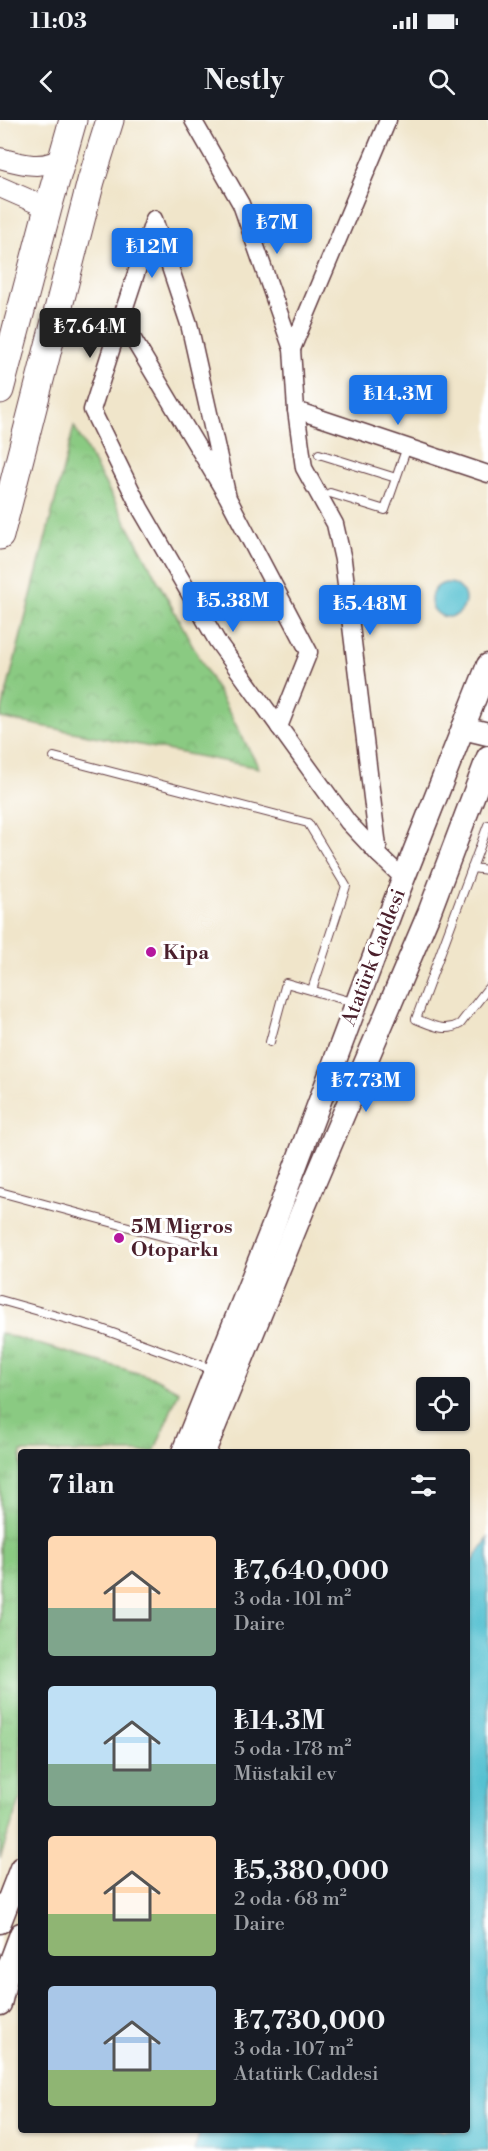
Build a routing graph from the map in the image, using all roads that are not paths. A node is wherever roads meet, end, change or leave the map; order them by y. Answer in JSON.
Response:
{"nodes":[{"id":1,"x":73,"y":120,"type":"edge"},
{"id":2,"x":110,"y":120,"type":"edge"},
{"id":3,"x":193,"y":120,"type":"edge"},
{"id":4,"x":388,"y":120,"type":"edge"},
{"id":5,"x":64,"y":156,"type":"junction"},
{"id":6,"x":0,"y":158,"type":"edge"},
{"id":7,"x":0,"y":186,"type":"edge"},
{"id":8,"x":48,"y":208,"type":"junction"},
{"id":9,"x":121,"y":319,"type":"junction"},
{"id":10,"x":292,"y":349,"type":"junction"},
{"id":11,"x":0,"y":390,"type":"edge"},
{"id":12,"x":296,"y":410,"type":"junction"},
{"id":13,"x":407,"y":447,"type":"junction"},
{"id":14,"x":319,"y":454,"type":"dead end"},
{"id":15,"x":488,"y":474,"type":"edge"},
{"id":16,"x":396,"y":478,"type":"junction"},
{"id":17,"x":330,"y":493,"type":"dead end"},
{"id":18,"x":228,"y":498,"type":"junction"},
{"id":19,"x":0,"y":536,"type":"edge"},
{"id":20,"x":488,"y":665,"type":"edge"},
{"id":21,"x":279,"y":727,"type":"junction"},
{"id":22,"x":463,"y":728,"type":"junction"},
{"id":23,"x":488,"y":734,"type":"edge"},
{"id":24,"x":54,"y":757,"type":"dead end"},
{"id":25,"x":488,"y":757,"type":"edge"},
{"id":26,"x":488,"y":825,"type":"edge"},
{"id":27,"x":379,"y":855,"type":"junction"},
{"id":28,"x":472,"y":868,"type":"junction"},
{"id":29,"x":488,"y":870,"type":"edge"},
{"id":30,"x":403,"y":878,"type":"junction"},
{"id":31,"x":438,"y":888,"type":"junction"},
{"id":32,"x":488,"y":988,"type":"edge"},
{"id":33,"x":312,"y":990,"type":"junction"},
{"id":34,"x":356,"y":1003,"type":"junction"},
{"id":35,"x":270,"y":1042,"type":"dead end"},
{"id":36,"x":0,"y":1192,"type":"edge"},
{"id":37,"x":206,"y":1248,"type":"dead end"},
{"id":38,"x":0,"y":1300,"type":"edge"},
{"id":39,"x":224,"y":1374,"type":"junction"},
{"id":40,"x":185,"y":1449,"type":"edge"},
{"id":41,"x":205,"y":1449,"type":"edge"},
{"id":42,"x":18,"y":1876,"type":"edge"},
{"id":43,"x":0,"y":1922,"type":"edge"},
{"id":44,"x":18,"y":1942,"type":"edge"},
{"id":45,"x":0,"y":2004,"type":"edge"}],
"edges":[{"from":1,"to":5,"type":"highway"},
{"from":2,"to":19,"type":"highway"},
{"from":3,"to":10,"type":"street"},
{"from":4,"to":10,"type":"street"},
{"from":5,"to":6,"type":"street"},
{"from":5,"to":8,"type":"highway"},
{"from":7,"to":8,"type":"street"},
{"from":8,"to":11,"type":"highway"},
{"from":9,"to":18,"type":"street"},
{"from":9,"to":18,"type":"street"},
{"from":9,"to":21,"type":"street"},
{"from":10,"to":12,"type":"street"},
{"from":12,"to":13,"type":"street"},
{"from":12,"to":27,"type":"street"},
{"from":13,"to":15,"type":"street"},
{"from":13,"to":16,"type":"lane"},
{"from":14,"to":16,"type":"lane"},
{"from":16,"to":17,"type":"lane"},
{"from":18,"to":21,"type":"street"},
{"from":20,"to":22,"type":"main road","name":"Atatürk Caddesi"},
{"from":21,"to":27,"type":"street"},
{"from":22,"to":23,"type":"main road"},
{"from":22,"to":30,"type":"main road","name":"Atatürk Caddesi"},
{"from":24,"to":33,"type":"lane"},
{"from":25,"to":31,"type":"main road","name":"Atatürk Caddesi"},
{"from":26,"to":28,"type":"lane"},
{"from":27,"to":30,"type":"street"},
{"from":28,"to":29,"type":"lane"},
{"from":28,"to":32,"type":"lane"},
{"from":30,"to":31,"type":"main road"},
{"from":30,"to":34,"type":"main road","name":"Atatürk Caddesi"},
{"from":31,"to":39,"type":"main road","name":"Atatürk Caddesi"},
{"from":33,"to":34,"type":"lane"},
{"from":33,"to":35,"type":"lane"},
{"from":34,"to":39,"type":"main road","name":"Atatürk Caddesi"},
{"from":36,"to":37,"type":"lane"},
{"from":38,"to":39,"type":"lane"},
{"from":39,"to":40,"type":"main road","name":"Atatürk Caddesi"},
{"from":39,"to":41,"type":"main road","name":"Atatürk Caddesi"},
{"from":42,"to":43,"type":"main road"},
{"from":44,"to":45,"type":"main road"}]}
